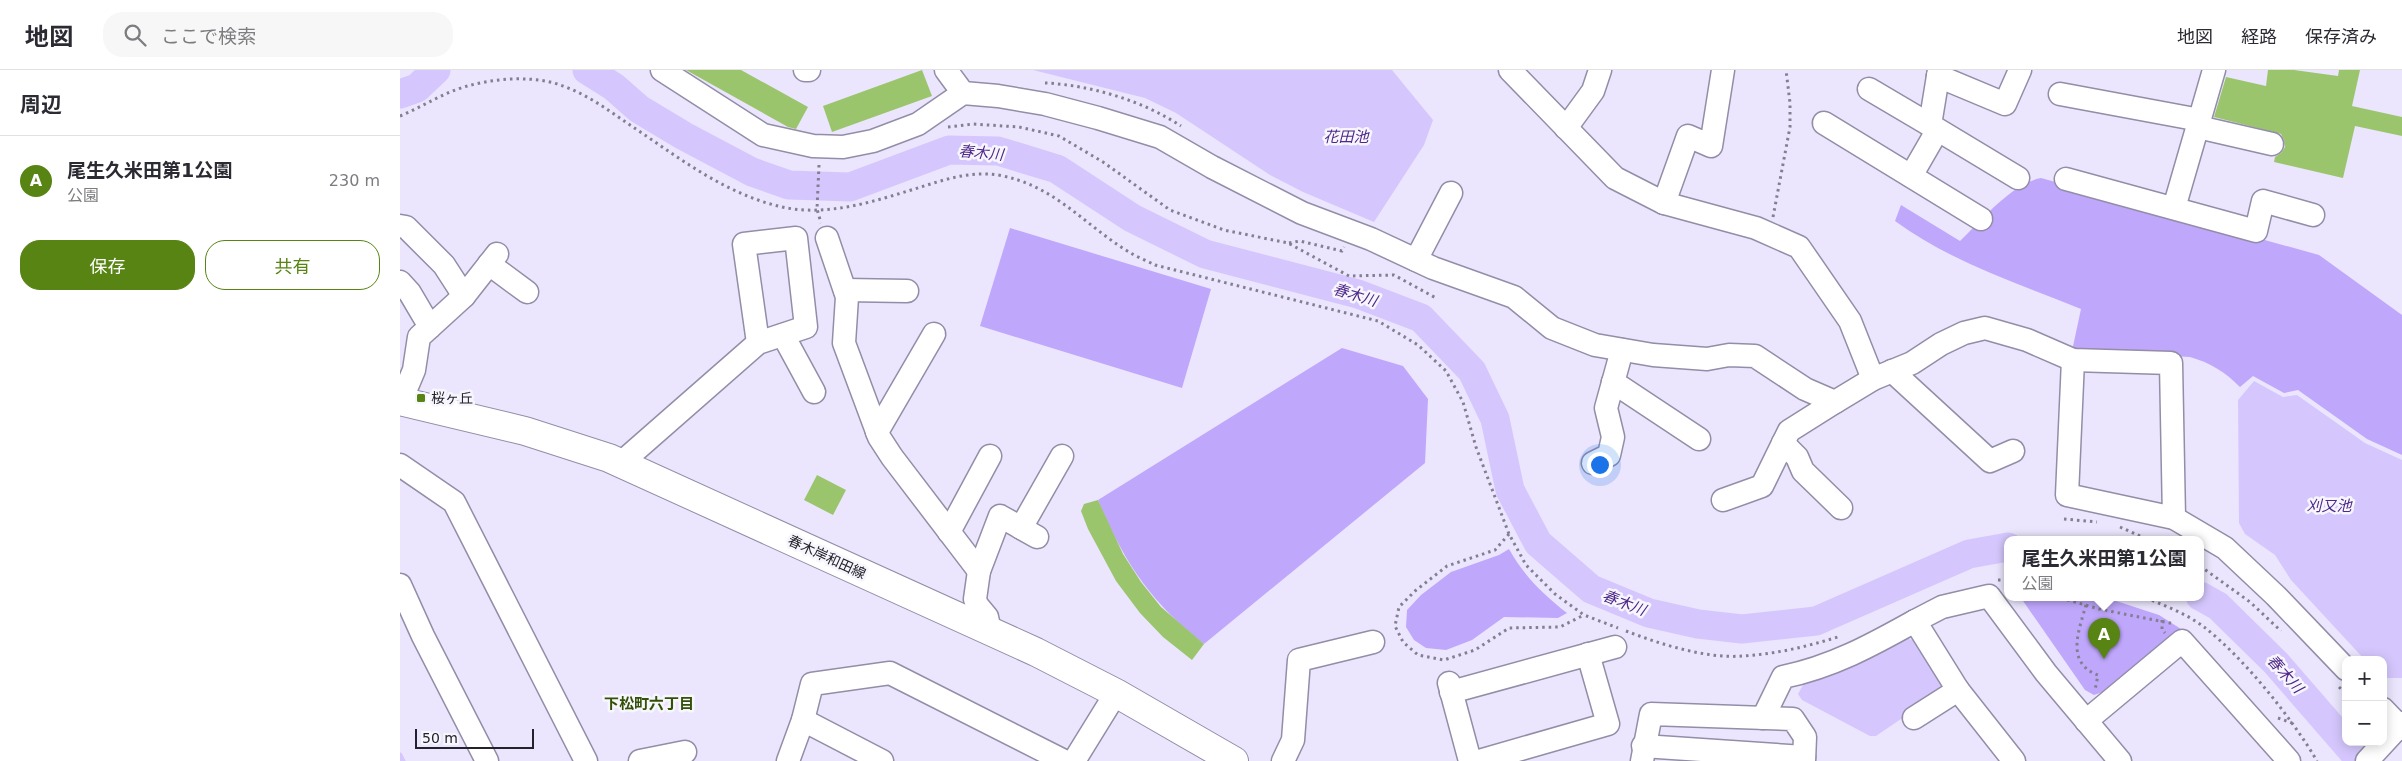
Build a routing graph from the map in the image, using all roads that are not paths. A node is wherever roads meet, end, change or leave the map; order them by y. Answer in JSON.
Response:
{"nodes":[{"id":1,"x":662,"y":70,"type":"edge"},
{"id":2,"x":805,"y":70,"type":"edge"},
{"id":3,"x":809,"y":70,"type":"edge"},
{"id":4,"x":946,"y":70,"type":"edge"},
{"id":5,"x":1510,"y":70,"type":"edge"},
{"id":6,"x":1600,"y":70,"type":"edge"},
{"id":7,"x":1723,"y":70,"type":"edge"},
{"id":8,"x":2020,"y":70,"type":"edge"},
{"id":9,"x":2214,"y":70,"type":"edge"},
{"id":10,"x":1938,"y":73,"type":"edge"},
{"id":11,"x":1869,"y":89,"type":"dead end"},
{"id":12,"x":963,"y":93,"type":"junction"},
{"id":13,"x":2060,"y":94,"type":"dead end"},
{"id":14,"x":1824,"y":123,"type":"dead end"},
{"id":15,"x":2199,"y":124,"type":"junction"},
{"id":16,"x":1566,"y":128,"type":"junction"},
{"id":17,"x":1934,"y":128,"type":"junction"},
{"id":18,"x":2272,"y":144,"type":"dead end"},
{"id":19,"x":1911,"y":176,"type":"junction"},
{"id":20,"x":2018,"y":178,"type":"dead end"},
{"id":21,"x":2066,"y":179,"type":"dead end"},
{"id":22,"x":1451,"y":193,"type":"dead end"},
{"id":23,"x":1664,"y":203,"type":"junction"},
{"id":24,"x":2174,"y":208,"type":"junction"},
{"id":25,"x":2314,"y":215,"type":"dead end"},
{"id":26,"x":1981,"y":219,"type":"dead end"},
{"id":27,"x":400,"y":226,"type":"edge"},
{"id":28,"x":827,"y":238,"type":"dead end"},
{"id":29,"x":1416,"y":260,"type":"junction"},
{"id":30,"x":400,"y":282,"type":"edge"},
{"id":31,"x":845,"y":290,"type":"junction"},
{"id":32,"x":907,"y":291,"type":"dead end"},
{"id":33,"x":527,"y":292,"type":"dead end"},
{"id":34,"x":464,"y":296,"type":"junction"},
{"id":35,"x":430,"y":327,"type":"junction"},
{"id":36,"x":934,"y":334,"type":"dead end"},
{"id":37,"x":783,"y":335,"type":"junction"},
{"id":38,"x":758,"y":343,"type":"junction"},
{"id":39,"x":1622,"y":350,"type":"junction"},
{"id":40,"x":2073,"y":360,"type":"junction"},
{"id":41,"x":1882,"y":375,"type":"junction"},
{"id":42,"x":1613,"y":382,"type":"junction"},
{"id":43,"x":814,"y":392,"type":"dead end"},
{"id":44,"x":400,"y":401,"type":"edge"},
{"id":45,"x":1835,"y":402,"type":"junction"},
{"id":46,"x":877,"y":432,"type":"junction"},
{"id":47,"x":1699,"y":439,"type":"dead end"},
{"id":48,"x":1783,"y":443,"type":"junction"},
{"id":49,"x":2013,"y":451,"type":"dead end"},
{"id":50,"x":990,"y":456,"type":"dead end"},
{"id":51,"x":1062,"y":456,"type":"dead end"},
{"id":52,"x":621,"y":463,"type":"junction"},
{"id":53,"x":1593,"y":463,"type":"dead end"},
{"id":54,"x":400,"y":465,"type":"edge"},
{"id":55,"x":1723,"y":500,"type":"dead end"},
{"id":56,"x":1841,"y":508,"type":"dead end"},
{"id":57,"x":2174,"y":518,"type":"junction"},
{"id":58,"x":949,"y":532,"type":"junction"},
{"id":59,"x":979,"y":571,"type":"junction"},
{"id":60,"x":400,"y":585,"type":"edge"},
{"id":61,"x":1915,"y":621,"type":"junction"},
{"id":62,"x":990,"y":631,"type":"junction"},
{"id":63,"x":1373,"y":642,"type":"dead end"},
{"id":64,"x":1615,"y":647,"type":"dead end"},
{"id":65,"x":1588,"y":654,"type":"junction"},
{"id":66,"x":2341,"y":677,"type":"edge"},
{"id":67,"x":1958,"y":690,"type":"junction"},
{"id":68,"x":1116,"y":693,"type":"junction"},
{"id":69,"x":2387,"y":713,"type":"edge"},
{"id":70,"x":1763,"y":718,"type":"junction"},
{"id":71,"x":1914,"y":718,"type":"dead end"},
{"id":72,"x":803,"y":720,"type":"junction"},
{"id":73,"x":2086,"y":721,"type":"junction"},
{"id":74,"x":2401,"y":726,"type":"edge"},
{"id":75,"x":685,"y":752,"type":"dead end"},
{"id":76,"x":1642,"y":754,"type":"edge"},
{"id":77,"x":2372,"y":756,"type":"edge"},
{"id":78,"x":1804,"y":759,"type":"edge"},
{"id":79,"x":487,"y":761,"type":"edge"},
{"id":80,"x":586,"y":761,"type":"edge"},
{"id":81,"x":640,"y":761,"type":"edge"},
{"id":82,"x":788,"y":761,"type":"edge"},
{"id":83,"x":882,"y":761,"type":"edge"},
{"id":84,"x":1064,"y":761,"type":"edge"},
{"id":85,"x":1074,"y":761,"type":"edge"},
{"id":86,"x":1234,"y":761,"type":"edge"},
{"id":87,"x":1283,"y":761,"type":"edge"},
{"id":88,"x":1470,"y":761,"type":"edge"},
{"id":89,"x":1479,"y":761,"type":"edge"},
{"id":90,"x":2014,"y":761,"type":"edge"},
{"id":91,"x":2120,"y":761,"type":"edge"},
{"id":92,"x":2290,"y":761,"type":"edge"}],
"edges":[{"from":1,"to":12,"type":"street"},
{"from":2,"to":3,"type":"street"},
{"from":4,"to":12,"type":"street"},
{"from":5,"to":16,"type":"street"},
{"from":6,"to":16,"type":"street"},
{"from":7,"to":23,"type":"street"},
{"from":8,"to":10,"type":"street"},
{"from":9,"to":15,"type":"street"},
{"from":10,"to":17,"type":"street"},
{"from":11,"to":17,"type":"street"},
{"from":12,"to":29,"type":"street"},
{"from":13,"to":15,"type":"street"},
{"from":14,"to":19,"type":"street"},
{"from":15,"to":18,"type":"street"},
{"from":15,"to":24,"type":"street"},
{"from":16,"to":23,"type":"street"},
{"from":17,"to":19,"type":"street"},
{"from":17,"to":20,"type":"street"},
{"from":19,"to":26,"type":"street"},
{"from":21,"to":24,"type":"street"},
{"from":22,"to":29,"type":"street"},
{"from":23,"to":41,"type":"street"},
{"from":24,"to":25,"type":"street"},
{"from":27,"to":34,"type":"street"},
{"from":28,"to":31,"type":"street"},
{"from":29,"to":39,"type":"street"},
{"from":30,"to":35,"type":"street"},
{"from":31,"to":32,"type":"street"},
{"from":31,"to":46,"type":"street"},
{"from":33,"to":34,"type":"street"},
{"from":34,"to":35,"type":"street"},
{"from":35,"to":44,"type":"street"},
{"from":36,"to":46,"type":"street"},
{"from":37,"to":38,"type":"street"},
{"from":37,"to":38,"type":"street"},
{"from":37,"to":43,"type":"street"},
{"from":38,"to":52,"type":"street"},
{"from":39,"to":42,"type":"street"},
{"from":39,"to":45,"type":"street"},
{"from":40,"to":41,"type":"street"},
{"from":40,"to":57,"type":"street"},
{"from":40,"to":57,"type":"street"},
{"from":41,"to":45,"type":"street"},
{"from":41,"to":49,"type":"street"},
{"from":42,"to":47,"type":"street"},
{"from":42,"to":53,"type":"street"},
{"from":44,"to":52,"type":"main road","name":"春木岸和田線"},
{"from":45,"to":48,"type":"street"},
{"from":46,"to":58,"type":"street"},
{"from":48,"to":55,"type":"street"},
{"from":48,"to":56,"type":"street"},
{"from":50,"to":58,"type":"street"},
{"from":51,"to":59,"type":"street"},
{"from":52,"to":62,"type":"main road","name":"春木岸和田線"},
{"from":54,"to":80,"type":"street"},
{"from":57,"to":66,"type":"street"},
{"from":58,"to":59,"type":"street"},
{"from":59,"to":62,"type":"street"},
{"from":60,"to":79,"type":"street"},
{"from":61,"to":67,"type":"street"},
{"from":61,"to":70,"type":"street"},
{"from":61,"to":73,"type":"street"},
{"from":62,"to":68,"type":"main road","name":"春木岸和田線"},
{"from":63,"to":87,"type":"street"},
{"from":64,"to":65,"type":"street"},
{"from":65,"to":88,"type":"street"},
{"from":65,"to":89,"type":"street"},
{"from":67,"to":71,"type":"street"},
{"from":67,"to":90,"type":"street"},
{"from":68,"to":85,"type":"street"},
{"from":68,"to":86,"type":"main road","name":"春木岸和田線"},
{"from":69,"to":74,"type":"street"},
{"from":70,"to":76,"type":"street"},
{"from":70,"to":78,"type":"street"},
{"from":72,"to":82,"type":"street"},
{"from":72,"to":83,"type":"street"},
{"from":72,"to":84,"type":"street"},
{"from":73,"to":91,"type":"street"},
{"from":73,"to":92,"type":"street"},
{"from":74,"to":77,"type":"street"},
{"from":75,"to":81,"type":"street"},
{"from":76,"to":78,"type":"street"}]}
